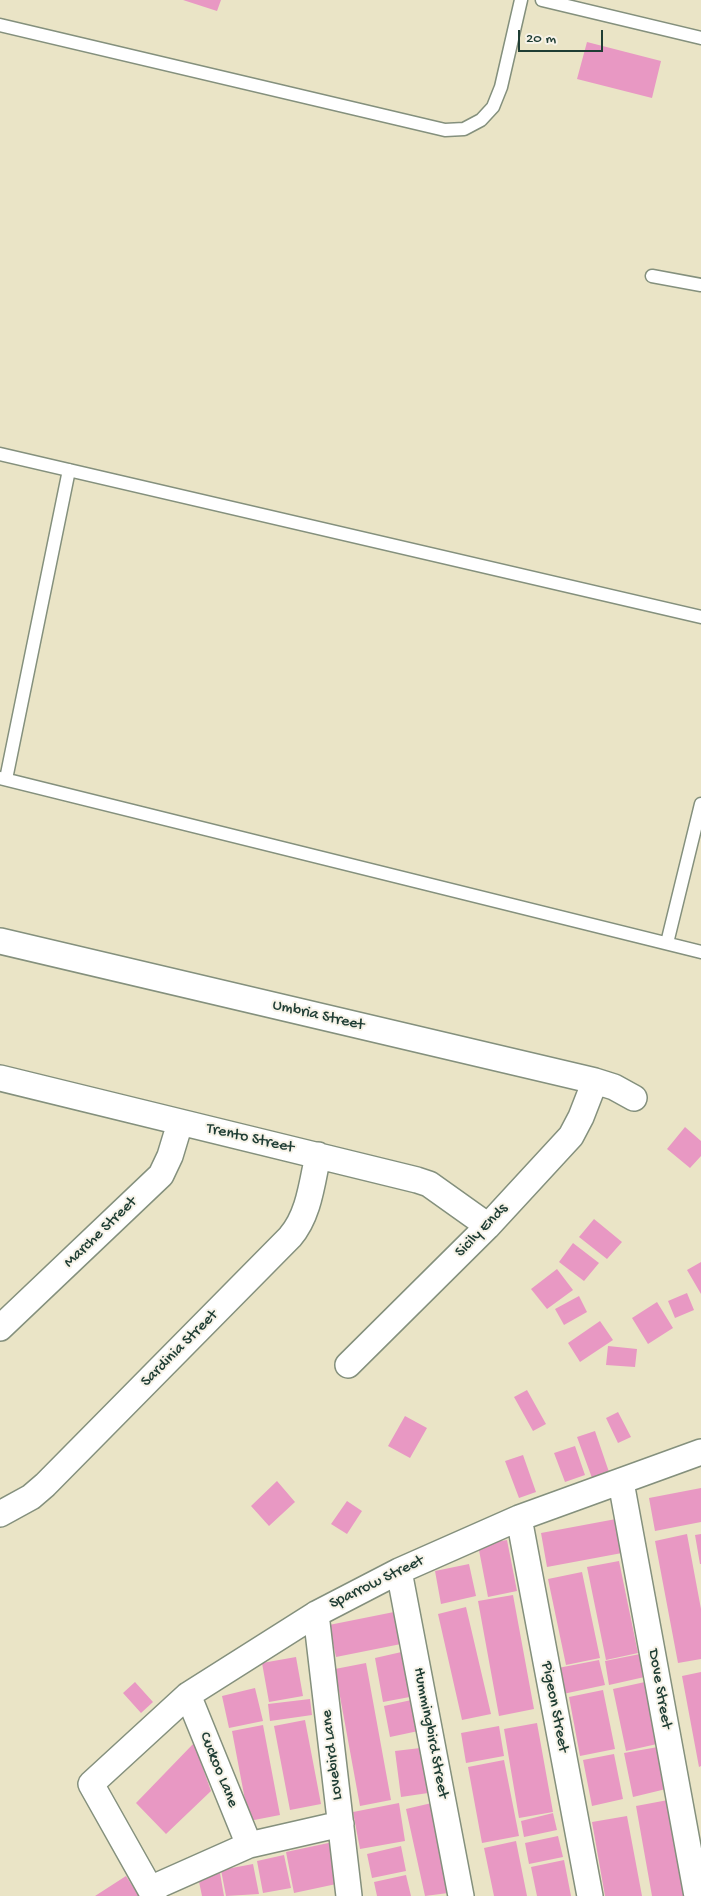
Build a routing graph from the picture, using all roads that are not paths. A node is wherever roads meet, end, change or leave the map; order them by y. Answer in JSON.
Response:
{"nodes":[{"id":1,"x":521,"y":0,"type":"edge"},
{"id":2,"x":542,"y":0,"type":"edge"},
{"id":3,"x":0,"y":25,"type":"edge"},
{"id":4,"x":701,"y":38,"type":"edge"},
{"id":5,"x":652,"y":276,"type":"dead end"},
{"id":6,"x":701,"y":285,"type":"edge"},
{"id":7,"x":0,"y":454,"type":"edge"},
{"id":8,"x":69,"y":470,"type":"junction"},
{"id":9,"x":701,"y":617,"type":"edge"},
{"id":10,"x":3,"y":778,"type":"edge"},
{"id":11,"x":701,"y":804,"type":"edge"},
{"id":12,"x":0,"y":941,"type":"edge"},
{"id":13,"x":667,"y":943,"type":"junction"},
{"id":14,"x":701,"y":952,"type":"edge"},
{"id":15,"x":0,"y":1078,"type":"edge"},
{"id":16,"x":595,"y":1081,"type":"junction"},
{"id":17,"x":634,"y":1098,"type":"dead end"},
{"id":18,"x":180,"y":1123,"type":"junction"},
{"id":19,"x":318,"y":1155,"type":"junction"},
{"id":20,"x":488,"y":1226,"type":"junction"},
{"id":21,"x":0,"y":1328,"type":"edge"},
{"id":22,"x":348,"y":1365,"type":"dead end"},
{"id":23,"x":701,"y":1452,"type":"edge"},
{"id":24,"x":621,"y":1482,"type":"junction"},
{"id":25,"x":0,"y":1514,"type":"edge"},
{"id":26,"x":519,"y":1518,"type":"junction"},
{"id":27,"x":399,"y":1571,"type":"junction"},
{"id":28,"x":316,"y":1614,"type":"junction"},
{"id":29,"x":188,"y":1694,"type":"junction"},
{"id":30,"x":341,"y":1824,"type":"junction"},
{"id":31,"x":249,"y":1845,"type":"junction"},
{"id":32,"x":152,"y":1892,"type":"edge"},
{"id":33,"x":349,"y":1896,"type":"edge"},
{"id":34,"x":460,"y":1896,"type":"edge"},
{"id":35,"x":590,"y":1896,"type":"edge"},
{"id":36,"x":697,"y":1896,"type":"edge"}],
"edges":[{"from":1,"to":3,"type":"lane"},
{"from":2,"to":4,"type":"lane"},
{"from":5,"to":6,"type":"lane"},
{"from":7,"to":8,"type":"lane"},
{"from":8,"to":9,"type":"lane"},
{"from":8,"to":10,"type":"lane"},
{"from":10,"to":13,"type":"lane"},
{"from":11,"to":13,"type":"lane"},
{"from":12,"to":16,"type":"street","name":"Umbria Street"},
{"from":13,"to":14,"type":"lane"},
{"from":15,"to":18,"type":"street","name":"Trento Street"},
{"from":16,"to":17,"type":"street","name":"Umbria Street"},
{"from":16,"to":20,"type":"street","name":"Sicily Ends"},
{"from":18,"to":19,"type":"street","name":"Trento Street"},
{"from":18,"to":21,"type":"street","name":"Marche Street"},
{"from":19,"to":20,"type":"street","name":"Trento Street"},
{"from":19,"to":25,"type":"street","name":"Sardinia Street"},
{"from":20,"to":22,"type":"street","name":"Sicily Ends"},
{"from":23,"to":24,"type":"street","name":"Sparrow Street"},
{"from":24,"to":26,"type":"street","name":"Sparrow Street"},
{"from":24,"to":36,"type":"street","name":"Dove Street"},
{"from":26,"to":27,"type":"street","name":"Sparrow Street"},
{"from":26,"to":35,"type":"street","name":"Pigeon Street"},
{"from":27,"to":28,"type":"street","name":"Sparrow Street"},
{"from":27,"to":34,"type":"street","name":"Hummingbird Street"},
{"from":28,"to":29,"type":"street","name":"Sparrow Street"},
{"from":28,"to":30,"type":"street","name":"Lovebird Lane"},
{"from":29,"to":31,"type":"street","name":"Cuckoo Lane"},
{"from":29,"to":32,"type":"street","name":"Sparrow Street"},
{"from":30,"to":31,"type":"street"},
{"from":30,"to":33,"type":"street","name":"Lovebird Lane"},
{"from":31,"to":32,"type":"street"}]}
